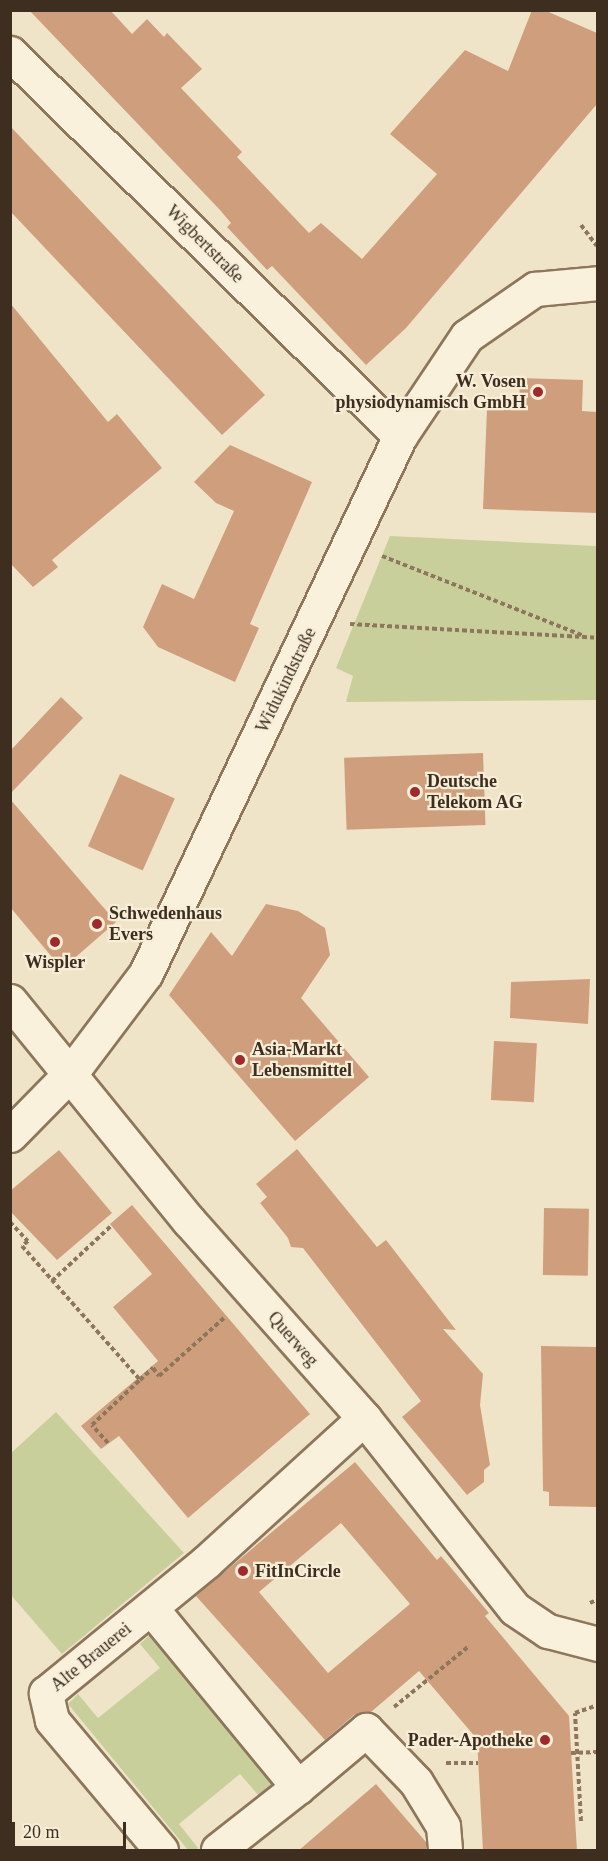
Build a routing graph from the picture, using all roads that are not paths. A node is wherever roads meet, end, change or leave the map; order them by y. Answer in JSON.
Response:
{"nodes":[{"id":1,"x":10,"y":53,"type":"edge"},
{"id":2,"x":597,"y":283,"type":"edge"},
{"id":3,"x":400,"y":436,"type":"junction"},
{"id":4,"x":10,"y":1001,"type":"edge"},
{"id":5,"x":70,"y":1074,"type":"junction"},
{"id":6,"x":10,"y":1135,"type":"edge"},
{"id":7,"x":364,"y":1418,"type":"junction"},
{"id":8,"x":151,"y":1608,"type":"junction"},
{"id":9,"x":597,"y":1644,"type":"edge"},
{"id":10,"x":298,"y":1787,"type":"junction"},
{"id":11,"x":161,"y":1851,"type":"edge"},
{"id":12,"x":218,"y":1851,"type":"edge"},
{"id":13,"x":445,"y":1851,"type":"edge"}],
"edges":[{"from":1,"to":3,"type":"street","name":"Wigbertstraße"},
{"from":2,"to":3,"type":"street","name":"Widukindstraße"},
{"from":3,"to":5,"type":"street","name":"Widukindstraße"},
{"from":4,"to":5,"type":"street","name":"Querweg"},
{"from":5,"to":6,"type":"street","name":"Widukindstraße"},
{"from":5,"to":7,"type":"street","name":"Querweg"},
{"from":7,"to":8,"type":"street","name":"Alte Brauerei"},
{"from":7,"to":9,"type":"street","name":"Querweg"},
{"from":8,"to":10,"type":"street"},
{"from":8,"to":11,"type":"street","name":"Alte Brauerei"},
{"from":10,"to":12,"type":"street"},
{"from":10,"to":13,"type":"street"}]}
